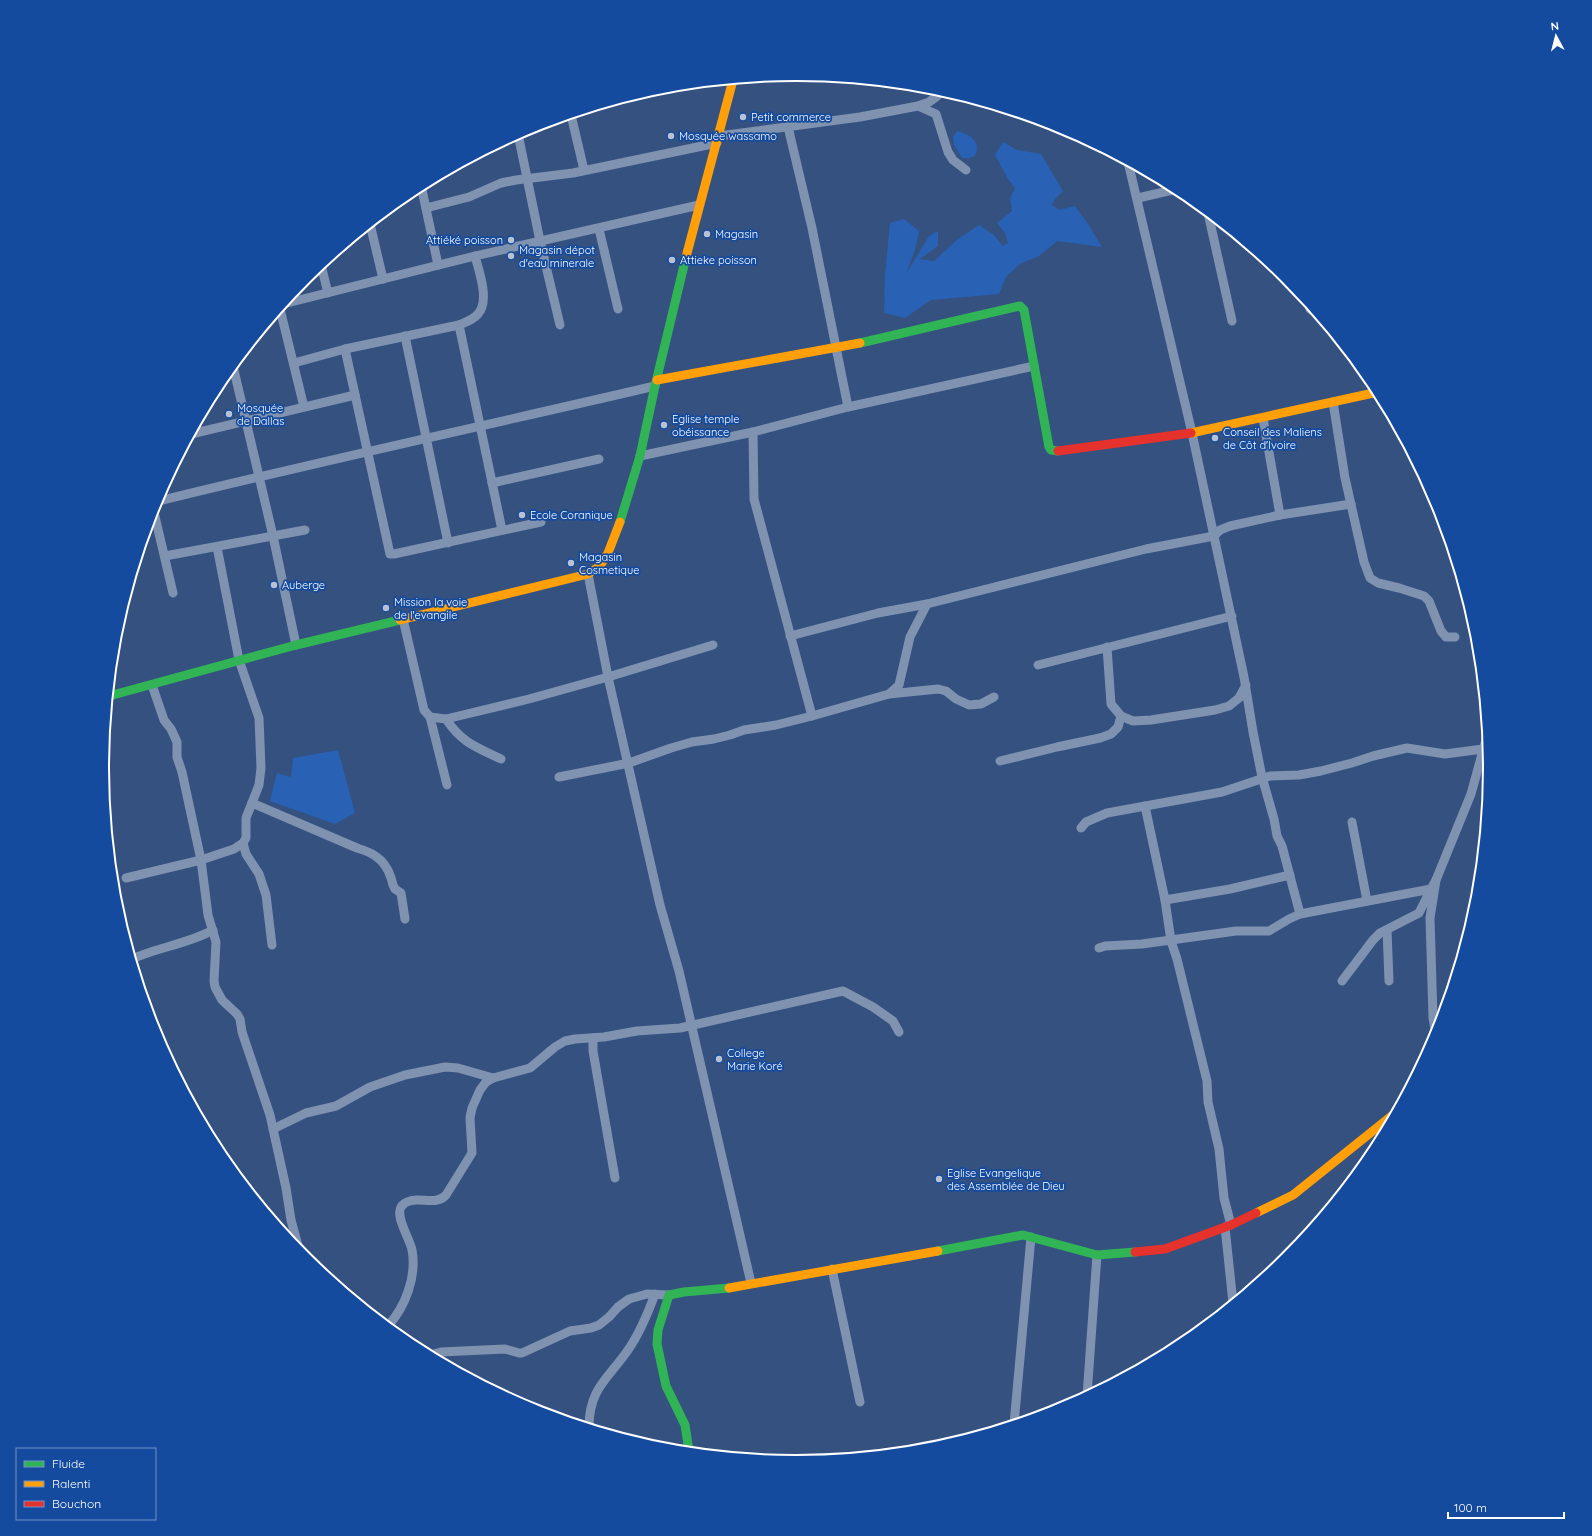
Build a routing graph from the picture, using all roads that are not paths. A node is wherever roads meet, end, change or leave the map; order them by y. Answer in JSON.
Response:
{"nodes":[{"id":1,"x":732,"y":84,"type":"edge"},
{"id":2,"x":937,"y":96,"type":"edge"},
{"id":3,"x":918,"y":106,"type":"junction"},
{"id":4,"x":572,"y":118,"type":"edge"},
{"id":5,"x":788,"y":127,"type":"junction"},
{"id":6,"x":519,"y":139,"type":"edge"},
{"id":7,"x":718,"y":139,"type":"junction"},
{"id":8,"x":1130,"y":168,"type":"edge"},
{"id":9,"x":584,"y":170,"type":"junction"},
{"id":10,"x":966,"y":170,"type":"dead end"},
{"id":11,"x":528,"y":179,"type":"junction"},
{"id":12,"x":1168,"y":191,"type":"edge"},
{"id":13,"x":422,"y":192,"type":"edge"},
{"id":14,"x":1138,"y":198,"type":"junction"},
{"id":15,"x":700,"y":205,"type":"junction"},
{"id":16,"x":426,"y":208,"type":"junction"},
{"id":17,"x":1210,"y":220,"type":"edge"},
{"id":18,"x":371,"y":228,"type":"edge"},
{"id":19,"x":599,"y":229,"type":"junction"},
{"id":20,"x":540,"y":241,"type":"junction"},
{"id":21,"x":475,"y":256,"type":"junction"},
{"id":22,"x":438,"y":265,"type":"junction"},
{"id":23,"x":322,"y":270,"type":"edge"},
{"id":24,"x":384,"y":279,"type":"junction"},
{"id":25,"x":328,"y":293,"type":"junction"},
{"id":26,"x":291,"y":302,"type":"edge"},
{"id":27,"x":618,"y":309,"type":"dead end"},
{"id":28,"x":281,"y":313,"type":"edge"},
{"id":29,"x":1232,"y":321,"type":"dead end"},
{"id":30,"x":560,"y":325,"type":"dead end"},
{"id":31,"x":459,"y":326,"type":"junction"},
{"id":32,"x":405,"y":336,"type":"junction"},
{"id":33,"x":836,"y":348,"type":"junction"},
{"id":34,"x":345,"y":349,"type":"junction"},
{"id":35,"x":294,"y":363,"type":"junction"},
{"id":36,"x":1034,"y":366,"type":"junction"},
{"id":37,"x":234,"y":373,"type":"edge"},
{"id":38,"x":656,"y":383,"type":"junction"},
{"id":39,"x":1372,"y":393,"type":"edge"},
{"id":40,"x":355,"y":395,"type":"junction"},
{"id":41,"x":1333,"y":402,"type":"junction"},
{"id":42,"x":304,"y":407,"type":"junction"},
{"id":43,"x":848,"y":408,"type":"junction"},
{"id":44,"x":1262,"y":418,"type":"junction"},
{"id":45,"x":245,"y":421,"type":"junction"},
{"id":46,"x":481,"y":427,"type":"junction"},
{"id":47,"x":753,"y":432,"type":"junction"},
{"id":48,"x":196,"y":433,"type":"edge"},
{"id":49,"x":1192,"y":433,"type":"junction"},
{"id":50,"x":426,"y":440,"type":"junction"},
{"id":51,"x":367,"y":453,"type":"junction"},
{"id":52,"x":640,"y":456,"type":"junction"},
{"id":53,"x":599,"y":459,"type":"dead end"},
{"id":54,"x":258,"y":477,"type":"junction"},
{"id":55,"x":492,"y":483,"type":"junction"},
{"id":56,"x":163,"y":500,"type":"edge"},
{"id":57,"x":1351,"y":504,"type":"junction"},
{"id":58,"x":1280,"y":515,"type":"junction"},
{"id":59,"x":156,"y":519,"type":"edge"},
{"id":60,"x":541,"y":522,"type":"dead end"},
{"id":61,"x":305,"y":530,"type":"dead end"},
{"id":62,"x":502,"y":530,"type":"junction"},
{"id":63,"x":273,"y":536,"type":"junction"},
{"id":64,"x":1214,"y":536,"type":"junction"},
{"id":65,"x":448,"y":542,"type":"junction"},
{"id":66,"x":217,"y":547,"type":"junction"},
{"id":67,"x":165,"y":556,"type":"junction"},
{"id":68,"x":588,"y":574,"type":"junction"},
{"id":69,"x":173,"y":593,"type":"dead end"},
{"id":70,"x":927,"y":604,"type":"junction"},
{"id":71,"x":1232,"y":616,"type":"junction"},
{"id":72,"x":403,"y":619,"type":"junction"},
{"id":73,"x":790,"y":636,"type":"junction"},
{"id":74,"x":1455,"y":637,"type":"dead end"},
{"id":75,"x":296,"y":645,"type":"junction"},
{"id":76,"x":713,"y":645,"type":"dead end"},
{"id":77,"x":1107,"y":647,"type":"junction"},
{"id":78,"x":239,"y":660,"type":"junction"},
{"id":79,"x":1038,"y":665,"type":"dead end"},
{"id":80,"x":608,"y":677,"type":"junction"},
{"id":81,"x":152,"y":685,"type":"junction"},
{"id":82,"x":1246,"y":685,"type":"junction"},
{"id":83,"x":889,"y":694,"type":"junction"},
{"id":84,"x":113,"y":695,"type":"edge"},
{"id":85,"x":994,"y":697,"type":"dead end"},
{"id":86,"x":812,"y":716,"type":"junction"},
{"id":87,"x":1121,"y":716,"type":"junction"},
{"id":88,"x":430,"y":717,"type":"junction"},
{"id":89,"x":446,"y":719,"type":"junction"},
{"id":90,"x":1483,"y":749,"type":"edge"},
{"id":91,"x":1483,"y":750,"type":"edge"},
{"id":92,"x":501,"y":759,"type":"dead end"},
{"id":93,"x":1000,"y":761,"type":"dead end"},
{"id":94,"x":629,"y":764,"type":"junction"},
{"id":95,"x":559,"y":776,"type":"dead end"},
{"id":96,"x":1262,"y":778,"type":"junction"},
{"id":97,"x":447,"y":785,"type":"dead end"},
{"id":98,"x":252,"y":803,"type":"junction"},
{"id":99,"x":1145,"y":806,"type":"junction"},
{"id":100,"x":1352,"y":822,"type":"dead end"},
{"id":101,"x":1081,"y":828,"type":"dead end"},
{"id":102,"x":243,"y":842,"type":"junction"},
{"id":103,"x":201,"y":860,"type":"junction"},
{"id":104,"x":1290,"y":875,"type":"junction"},
{"id":105,"x":126,"y":878,"type":"dead end"},
{"id":106,"x":1436,"y":880,"type":"junction"},
{"id":107,"x":1431,"y":889,"type":"junction"},
{"id":108,"x":1165,"y":900,"type":"junction"},
{"id":109,"x":1367,"y":901,"type":"junction"},
{"id":110,"x":1300,"y":914,"type":"junction"},
{"id":111,"x":405,"y":919,"type":"dead end"},
{"id":112,"x":213,"y":930,"type":"junction"},
{"id":113,"x":1387,"y":930,"type":"junction"},
{"id":114,"x":1171,"y":940,"type":"junction"},
{"id":115,"x":272,"y":945,"type":"dead end"},
{"id":116,"x":1099,"y":948,"type":"dead end"},
{"id":117,"x":136,"y":958,"type":"edge"},
{"id":118,"x":1342,"y":981,"type":"dead end"},
{"id":119,"x":1389,"y":981,"type":"dead end"},
{"id":120,"x":1434,"y":1023,"type":"edge"},
{"id":121,"x":690,"y":1026,"type":"junction"},
{"id":122,"x":899,"y":1032,"type":"dead end"},
{"id":123,"x":593,"y":1038,"type":"junction"},
{"id":124,"x":493,"y":1078,"type":"junction"},
{"id":125,"x":1385,"y":1121,"type":"edge"},
{"id":126,"x":273,"y":1129,"type":"junction"},
{"id":127,"x":615,"y":1178,"type":"dead end"},
{"id":128,"x":1228,"y":1226,"type":"junction"},
{"id":129,"x":1031,"y":1237,"type":"junction"},
{"id":130,"x":296,"y":1239,"type":"edge"},
{"id":131,"x":1097,"y":1255,"type":"junction"},
{"id":132,"x":832,"y":1269,"type":"junction"},
{"id":133,"x":751,"y":1283,"type":"junction"},
{"id":134,"x":655,"y":1294,"type":"junction"},
{"id":135,"x":669,"y":1295,"type":"junction"},
{"id":136,"x":1233,"y":1298,"type":"edge"},
{"id":137,"x":391,"y":1322,"type":"edge"},
{"id":138,"x":437,"y":1353,"type":"edge"},
{"id":139,"x":1087,"y":1390,"type":"edge"},
{"id":140,"x":860,"y":1402,"type":"dead end"},
{"id":141,"x":1014,"y":1420,"type":"edge"},
{"id":142,"x":589,"y":1423,"type":"edge"},
{"id":143,"x":688,"y":1446,"type":"edge"}],
"edges":[{"from":1,"to":7,"type":"street"},
{"from":2,"to":3,"type":"street"},
{"from":3,"to":5,"type":"street"},
{"from":3,"to":10,"type":"street"},
{"from":4,"to":9,"type":"street"},
{"from":5,"to":7,"type":"street"},
{"from":5,"to":33,"type":"street"},
{"from":6,"to":11,"type":"street"},
{"from":7,"to":9,"type":"street"},
{"from":7,"to":15,"type":"street"},
{"from":8,"to":14,"type":"street"},
{"from":9,"to":11,"type":"street"},
{"from":11,"to":16,"type":"street"},
{"from":11,"to":20,"type":"street"},
{"from":12,"to":14,"type":"street"},
{"from":13,"to":16,"type":"street"},
{"from":14,"to":49,"type":"street"},
{"from":15,"to":19,"type":"street"},
{"from":15,"to":38,"type":"street"},
{"from":16,"to":22,"type":"street"},
{"from":17,"to":29,"type":"street"},
{"from":18,"to":24,"type":"street"},
{"from":19,"to":20,"type":"street"},
{"from":19,"to":27,"type":"street"},
{"from":20,"to":21,"type":"street"},
{"from":20,"to":30,"type":"street"},
{"from":21,"to":22,"type":"street"},
{"from":21,"to":31,"type":"street"},
{"from":22,"to":24,"type":"street"},
{"from":23,"to":25,"type":"street"},
{"from":24,"to":25,"type":"street"},
{"from":25,"to":26,"type":"street"},
{"from":28,"to":35,"type":"street"},
{"from":31,"to":32,"type":"street"},
{"from":31,"to":46,"type":"street"},
{"from":32,"to":34,"type":"street"},
{"from":32,"to":50,"type":"street"},
{"from":33,"to":36,"type":"street"},
{"from":33,"to":38,"type":"street"},
{"from":33,"to":43,"type":"street"},
{"from":34,"to":35,"type":"street"},
{"from":34,"to":40,"type":"street"},
{"from":35,"to":42,"type":"street"},
{"from":36,"to":43,"type":"street"},
{"from":36,"to":49,"type":"street"},
{"from":37,"to":45,"type":"street"},
{"from":38,"to":46,"type":"street"},
{"from":38,"to":52,"type":"street"},
{"from":39,"to":41,"type":"street"},
{"from":40,"to":42,"type":"street"},
{"from":40,"to":51,"type":"street"},
{"from":41,"to":44,"type":"street"},
{"from":41,"to":57,"type":"street"},
{"from":42,"to":45,"type":"street"},
{"from":43,"to":47,"type":"street"},
{"from":44,"to":49,"type":"street"},
{"from":44,"to":58,"type":"street"},
{"from":45,"to":48,"type":"street"},
{"from":45,"to":54,"type":"street"},
{"from":46,"to":50,"type":"street"},
{"from":46,"to":55,"type":"street"},
{"from":47,"to":52,"type":"street"},
{"from":47,"to":73,"type":"street"},
{"from":49,"to":64,"type":"street"},
{"from":50,"to":51,"type":"street"},
{"from":50,"to":65,"type":"street"},
{"from":51,"to":54,"type":"street"},
{"from":51,"to":65,"type":"street"},
{"from":52,"to":68,"type":"street"},
{"from":53,"to":55,"type":"street"},
{"from":54,"to":56,"type":"street"},
{"from":54,"to":63,"type":"street"},
{"from":55,"to":62,"type":"street"},
{"from":57,"to":58,"type":"street"},
{"from":57,"to":74,"type":"street"},
{"from":58,"to":64,"type":"street"},
{"from":59,"to":67,"type":"street"},
{"from":60,"to":62,"type":"street"},
{"from":61,"to":63,"type":"street"},
{"from":62,"to":65,"type":"street"},
{"from":63,"to":66,"type":"street"},
{"from":63,"to":75,"type":"street"},
{"from":64,"to":70,"type":"street"},
{"from":64,"to":71,"type":"street"},
{"from":66,"to":67,"type":"street"},
{"from":66,"to":78,"type":"street"},
{"from":67,"to":69,"type":"street"},
{"from":68,"to":72,"type":"street"},
{"from":68,"to":80,"type":"street"},
{"from":70,"to":73,"type":"street"},
{"from":70,"to":83,"type":"street"},
{"from":71,"to":77,"type":"street"},
{"from":71,"to":82,"type":"street"},
{"from":72,"to":75,"type":"street"},
{"from":72,"to":88,"type":"street"},
{"from":73,"to":86,"type":"street"},
{"from":75,"to":78,"type":"street"},
{"from":76,"to":80,"type":"street"},
{"from":77,"to":79,"type":"street"},
{"from":77,"to":87,"type":"street"},
{"from":78,"to":81,"type":"street"},
{"from":78,"to":98,"type":"street"},
{"from":80,"to":89,"type":"street"},
{"from":80,"to":94,"type":"street"},
{"from":81,"to":84,"type":"street"},
{"from":81,"to":103,"type":"street"},
{"from":82,"to":87,"type":"street"},
{"from":82,"to":96,"type":"street"},
{"from":83,"to":85,"type":"street"},
{"from":83,"to":86,"type":"street"},
{"from":86,"to":94,"type":"street"},
{"from":87,"to":93,"type":"street"},
{"from":88,"to":89,"type":"street"},
{"from":88,"to":97,"type":"street"},
{"from":89,"to":92,"type":"street"},
{"from":90,"to":96,"type":"street"},
{"from":91,"to":106,"type":"street"},
{"from":94,"to":95,"type":"street"},
{"from":94,"to":121,"type":"street"},
{"from":96,"to":99,"type":"street"},
{"from":96,"to":104,"type":"street"},
{"from":98,"to":102,"type":"street"},
{"from":98,"to":111,"type":"street"},
{"from":99,"to":101,"type":"street"},
{"from":99,"to":108,"type":"street"},
{"from":100,"to":109,"type":"street"},
{"from":102,"to":103,"type":"street"},
{"from":102,"to":115,"type":"street"},
{"from":103,"to":105,"type":"street"},
{"from":103,"to":112,"type":"street"},
{"from":104,"to":108,"type":"street"},
{"from":104,"to":110,"type":"street"},
{"from":106,"to":107,"type":"street"},
{"from":106,"to":120,"type":"street"},
{"from":107,"to":109,"type":"street"},
{"from":107,"to":113,"type":"street"},
{"from":108,"to":114,"type":"street"},
{"from":109,"to":110,"type":"street"},
{"from":110,"to":114,"type":"street"},
{"from":112,"to":117,"type":"street"},
{"from":112,"to":126,"type":"street"},
{"from":113,"to":118,"type":"street"},
{"from":113,"to":119,"type":"street"},
{"from":114,"to":116,"type":"street"},
{"from":114,"to":128,"type":"street"},
{"from":121,"to":122,"type":"street"},
{"from":121,"to":123,"type":"street"},
{"from":121,"to":133,"type":"street"},
{"from":123,"to":124,"type":"street"},
{"from":123,"to":127,"type":"street"},
{"from":124,"to":126,"type":"street"},
{"from":124,"to":137,"type":"street"},
{"from":125,"to":128,"type":"street"},
{"from":126,"to":130,"type":"street"},
{"from":128,"to":131,"type":"street"},
{"from":128,"to":136,"type":"street"},
{"from":129,"to":131,"type":"street"},
{"from":129,"to":132,"type":"street"},
{"from":129,"to":141,"type":"street"},
{"from":131,"to":139,"type":"street"},
{"from":132,"to":133,"type":"street"},
{"from":132,"to":140,"type":"street"},
{"from":133,"to":135,"type":"street"},
{"from":134,"to":135,"type":"street"},
{"from":134,"to":138,"type":"street"},
{"from":134,"to":142,"type":"street"},
{"from":135,"to":143,"type":"street"}]}
